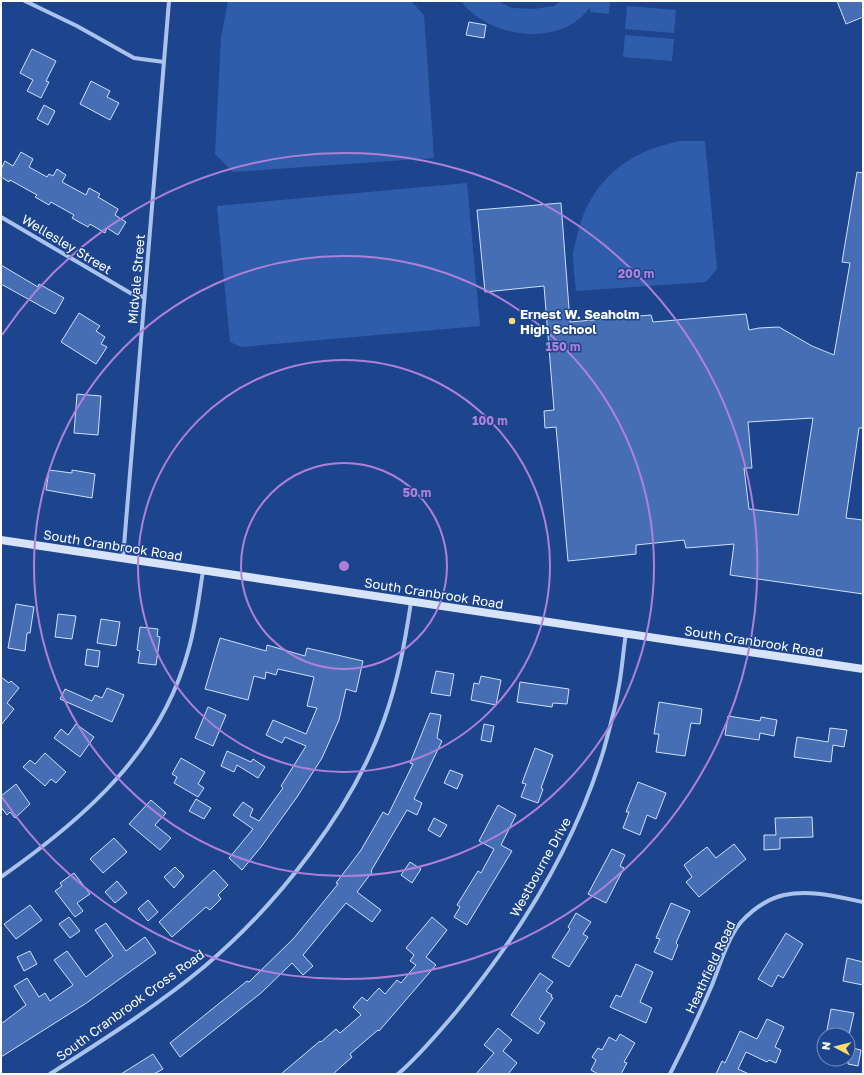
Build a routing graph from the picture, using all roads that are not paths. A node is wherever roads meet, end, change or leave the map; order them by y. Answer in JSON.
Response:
{"nodes":[{"id":1,"x":25,"y":1,"type":"edge"},
{"id":2,"x":169,"y":1,"type":"edge"},
{"id":3,"x":164,"y":62,"type":"junction"},
{"id":4,"x":1,"y":217,"type":"edge"},
{"id":5,"x":144,"y":297,"type":"junction"},
{"id":6,"x":1,"y":540,"type":"edge"},
{"id":7,"x":123,"y":558,"type":"junction"},
{"id":8,"x":203,"y":571,"type":"junction"},
{"id":9,"x":411,"y":602,"type":"junction"},
{"id":10,"x":626,"y":634,"type":"junction"},
{"id":11,"x":863,"y":669,"type":"edge"},
{"id":12,"x":1,"y":877,"type":"edge"},
{"id":13,"x":863,"y":902,"type":"edge"},
{"id":14,"x":50,"y":1074,"type":"edge"},
{"id":15,"x":398,"y":1074,"type":"edge"},
{"id":16,"x":670,"y":1074,"type":"edge"}],
"edges":[{"from":1,"to":3,"type":"street"},
{"from":2,"to":3,"type":"street","name":"Midvale Street"},
{"from":3,"to":5,"type":"street","name":"Midvale Street"},
{"from":4,"to":5,"type":"street","name":"Wellesley Street"},
{"from":5,"to":7,"type":"street","name":"Midvale Street"},
{"from":6,"to":7,"type":"street","name":"South Cranbrook Road"},
{"from":7,"to":8,"type":"street","name":"South Cranbrook Road"},
{"from":8,"to":9,"type":"street","name":"South Cranbrook Road"},
{"from":8,"to":12,"type":"street"},
{"from":9,"to":10,"type":"street","name":"South Cranbrook Road"},
{"from":9,"to":14,"type":"street","name":"South Cranbrook Cross Road"},
{"from":10,"to":11,"type":"street","name":"South Cranbrook Road"},
{"from":10,"to":15,"type":"street","name":"Westbourne Drive"},
{"from":13,"to":16,"type":"street","name":"Heathfield Road"}]}
